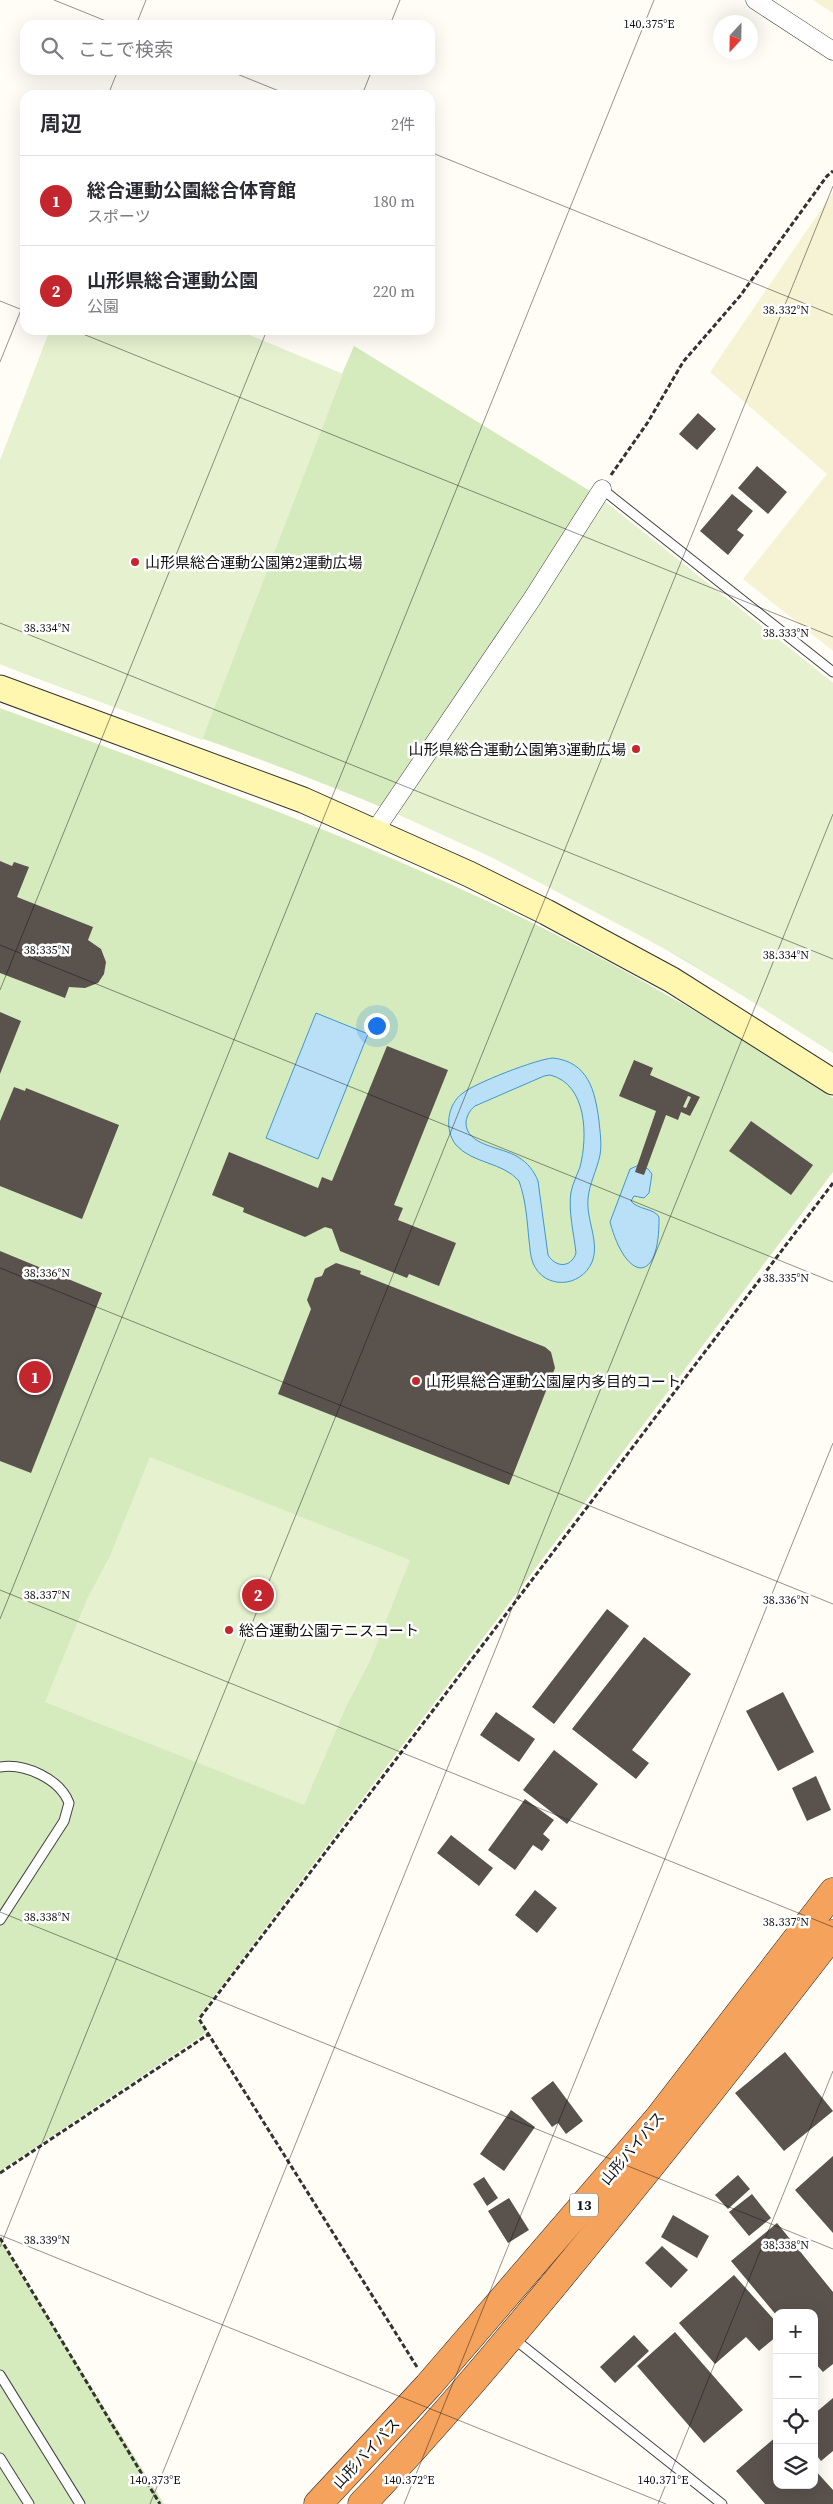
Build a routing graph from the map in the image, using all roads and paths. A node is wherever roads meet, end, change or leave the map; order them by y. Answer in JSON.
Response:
{"nodes":[{"id":1,"x":755,"y":0,"type":"edge"},
{"id":2,"x":833,"y":51,"type":"edge"},
{"id":3,"x":833,"y":171,"type":"edge"},
{"id":4,"x":602,"y":489,"type":"junction"},
{"id":5,"x":833,"y":672,"type":"edge"},
{"id":6,"x":0,"y":688,"type":"edge"},
{"id":7,"x":374,"y":832,"type":"junction"},
{"id":8,"x":833,"y":1082,"type":"edge"},
{"id":9,"x":833,"y":1183,"type":"edge"},
{"id":10,"x":0,"y":1767,"type":"edge"},
{"id":11,"x":833,"y":1892,"type":"edge"},
{"id":12,"x":0,"y":1920,"type":"edge"},
{"id":13,"x":833,"y":1934,"type":"edge"},
{"id":14,"x":209,"y":2034,"type":"junction"},
{"id":15,"x":0,"y":2173,"type":"edge"},
{"id":16,"x":0,"y":2238,"type":"edge"},
{"id":17,"x":511,"y":2336,"type":"junction"},
{"id":18,"x":0,"y":2375,"type":"edge"},
{"id":19,"x":428,"y":2386,"type":"junction"},
{"id":20,"x":0,"y":2458,"type":"edge"},
{"id":21,"x":28,"y":2504,"type":"edge"},
{"id":22,"x":80,"y":2504,"type":"edge"},
{"id":23,"x":160,"y":2504,"type":"edge"},
{"id":24,"x":318,"y":2504,"type":"edge"},
{"id":25,"x":362,"y":2504,"type":"edge"},
{"id":26,"x":722,"y":2504,"type":"edge"}],
"edges":[{"from":1,"to":2,"type":"street"},
{"from":3,"to":4,"type":"path"},
{"from":4,"to":5,"type":"lane"},
{"from":4,"to":7,"type":"street"},
{"from":6,"to":7,"type":"street"},
{"from":7,"to":8,"type":"street"},
{"from":9,"to":14,"type":"path"},
{"from":10,"to":12,"type":"lane"},
{"from":11,"to":19,"type":"highway","name":"山形バイパス","number":"13"},
{"from":13,"to":17,"type":"highway","name":"山形バイパス","number":"13"},
{"from":14,"to":15,"type":"path"},
{"from":14,"to":19,"type":"path"},
{"from":16,"to":23,"type":"path"},
{"from":17,"to":25,"type":"highway","name":"山形バイパス","number":"13"},
{"from":17,"to":26,"type":"lane"},
{"from":18,"to":22,"type":"lane"},
{"from":19,"to":24,"type":"highway","name":"山形バイパス","number":"13"},
{"from":20,"to":21,"type":"lane"}]}
